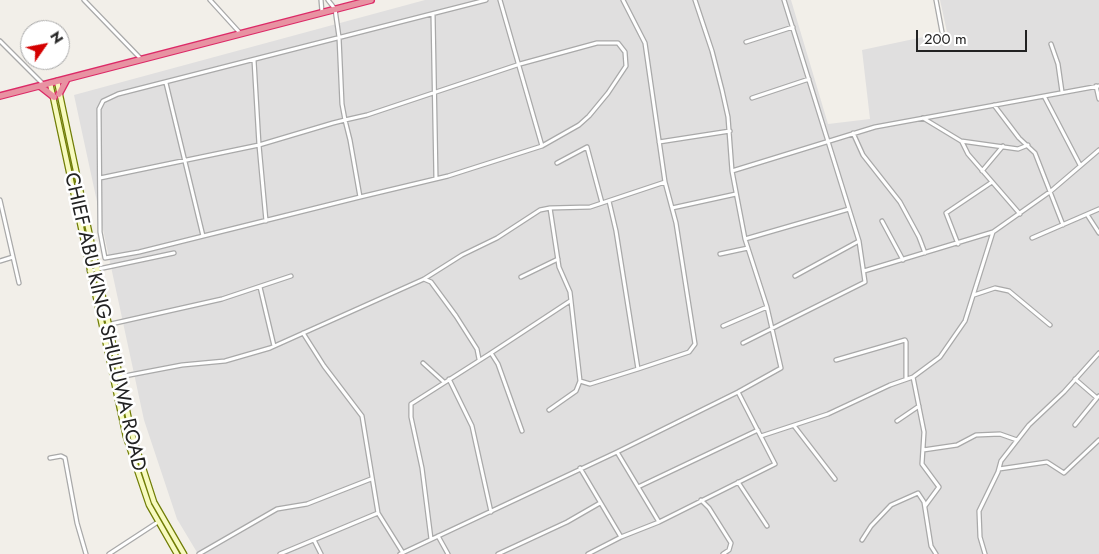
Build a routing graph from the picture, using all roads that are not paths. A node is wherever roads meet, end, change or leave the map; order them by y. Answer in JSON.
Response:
{"nodes":[{"id":1,"x":84,"y":0,"type":"edge"},
{"id":2,"x":210,"y":0,"type":"edge"},
{"id":3,"x":321,"y":0,"type":"edge"},
{"id":4,"x":328,"y":0,"type":"edge"},
{"id":5,"x":370,"y":0,"type":"edge"},
{"id":6,"x":486,"y":0,"type":"edge"},
{"id":7,"x":500,"y":0,"type":"edge"},
{"id":8,"x":623,"y":0,"type":"edge"},
{"id":9,"x":695,"y":0,"type":"edge"},
{"id":10,"x":784,"y":0,"type":"edge"},
{"id":11,"x":936,"y":0,"type":"edge"},
{"id":12,"x":335,"y":9,"type":"junction"},
{"id":13,"x":322,"y":13,"type":"junction"},
{"id":14,"x":433,"y":14,"type":"junction"},
{"id":15,"x":793,"y":27,"type":"junction"},
{"id":16,"x":942,"y":32,"type":"dead end"},
{"id":17,"x":240,"y":34,"type":"junction"},
{"id":18,"x":339,"y":37,"type":"junction"},
{"id":19,"x":0,"y":41,"type":"edge"},
{"id":20,"x":746,"y":42,"type":"dead end"},
{"id":21,"x":1051,"y":44,"type":"dead end"},
{"id":22,"x":142,"y":59,"type":"junction"},
{"id":23,"x":254,"y":60,"type":"junction"},
{"id":24,"x":520,"y":64,"type":"junction"},
{"id":25,"x":67,"y":79,"type":"junction"},
{"id":26,"x":809,"y":79,"type":"junction"},
{"id":27,"x":57,"y":81,"type":"junction"},
{"id":28,"x":166,"y":83,"type":"junction"},
{"id":29,"x":45,"y":84,"type":"junction"},
{"id":30,"x":1098,"y":86,"type":"edge"},
{"id":31,"x":1062,"y":92,"type":"junction"},
{"id":32,"x":433,"y":94,"type":"junction"},
{"id":33,"x":0,"y":96,"type":"edge"},
{"id":34,"x":56,"y":96,"type":"junction"},
{"id":35,"x":1044,"y":96,"type":"junction"},
{"id":36,"x":752,"y":98,"type":"dead end"},
{"id":37,"x":1099,"y":99,"type":"edge"},
{"id":38,"x":994,"y":105,"type":"junction"},
{"id":39,"x":922,"y":117,"type":"junction"},
{"id":40,"x":345,"y":120,"type":"junction"},
{"id":41,"x":730,"y":131,"type":"junction"},
{"id":42,"x":853,"y":133,"type":"junction"},
{"id":43,"x":828,"y":140,"type":"junction"},
{"id":44,"x":962,"y":141,"type":"junction"},
{"id":45,"x":658,"y":142,"type":"junction"},
{"id":46,"x":1028,"y":145,"type":"junction"},
{"id":47,"x":259,"y":146,"type":"junction"},
{"id":48,"x":542,"y":146,"type":"junction"},
{"id":49,"x":1003,"y":146,"type":"junction"},
{"id":50,"x":1099,"y":150,"type":"edge"},
{"id":51,"x":184,"y":162,"type":"junction"},
{"id":52,"x":557,"y":163,"type":"dead end"},
{"id":53,"x":1080,"y":165,"type":"junction"},
{"id":54,"x":732,"y":171,"type":"junction"},
{"id":55,"x":982,"y":171,"type":"junction"},
{"id":56,"x":100,"y":178,"type":"junction"},
{"id":57,"x":436,"y":179,"type":"junction"},
{"id":58,"x":665,"y":182,"type":"junction"},
{"id":59,"x":992,"y":182,"type":"junction"},
{"id":60,"x":1051,"y":190,"type":"junction"},
{"id":61,"x":736,"y":194,"type":"junction"},
{"id":62,"x":360,"y":197,"type":"junction"},
{"id":63,"x":0,"y":200,"type":"edge"},
{"id":64,"x":609,"y":201,"type":"junction"},
{"id":65,"x":602,"y":203,"type":"junction"},
{"id":66,"x":550,"y":208,"type":"junction"},
{"id":67,"x":672,"y":208,"type":"junction"},
{"id":68,"x":849,"y":209,"type":"junction"},
{"id":69,"x":1099,"y":210,"type":"edge"},
{"id":70,"x":1020,"y":214,"type":"junction"},
{"id":71,"x":1088,"y":216,"type":"junction"},
{"id":72,"x":266,"y":221,"type":"junction"},
{"id":73,"x":882,"y":221,"type":"dead end"},
{"id":74,"x":1063,"y":224,"type":"junction"},
{"id":75,"x":992,"y":232,"type":"junction"},
{"id":76,"x":1099,"y":233,"type":"edge"},
{"id":77,"x":204,"y":236,"type":"junction"},
{"id":78,"x":1032,"y":238,"type":"dead end"},
{"id":79,"x":745,"y":239,"type":"junction"},
{"id":80,"x":859,"y":241,"type":"junction"},
{"id":81,"x":958,"y":244,"type":"junction"},
{"id":82,"x":748,"y":248,"type":"junction"},
{"id":83,"x":174,"y":253,"type":"dead end"},
{"id":84,"x":925,"y":253,"type":"junction"},
{"id":85,"x":720,"y":254,"type":"dead end"},
{"id":86,"x":13,"y":257,"type":"junction"},
{"id":87,"x":558,"y":259,"type":"junction"},
{"id":88,"x":903,"y":260,"type":"junction"},
{"id":89,"x":0,"y":261,"type":"edge"},
{"id":90,"x":96,"y":270,"type":"junction"},
{"id":91,"x":89,"y":271,"type":"junction"},
{"id":92,"x":864,"y":271,"type":"junction"},
{"id":93,"x":431,"y":274,"type":"junction"},
{"id":94,"x":291,"y":276,"type":"dead end"},
{"id":95,"x":795,"y":276,"type":"dead end"},
{"id":96,"x":521,"y":277,"type":"dead end"},
{"id":97,"x":424,"y":279,"type":"junction"},
{"id":98,"x":430,"y":282,"type":"junction"},
{"id":99,"x":19,"y":283,"type":"dead end"},
{"id":100,"x":260,"y":287,"type":"junction"},
{"id":101,"x":974,"y":295,"type":"junction"},
{"id":102,"x":571,"y":300,"type":"junction"},
{"id":103,"x":566,"y":305,"type":"junction"},
{"id":104,"x":766,"y":307,"type":"junction"},
{"id":105,"x":572,"y":308,"type":"junction"},
{"id":106,"x":108,"y":324,"type":"junction"},
{"id":107,"x":1050,"y":325,"type":"dead end"},
{"id":108,"x":102,"y":326,"type":"junction"},
{"id":109,"x":723,"y":326,"type":"dead end"},
{"id":110,"x":772,"y":329,"type":"junction"},
{"id":111,"x":302,"y":333,"type":"junction"},
{"id":112,"x":743,"y":343,"type":"dead end"},
{"id":113,"x":274,"y":346,"type":"junction"},
{"id":114,"x":477,"y":349,"type":"junction"},
{"id":115,"x":1099,"y":353,"type":"edge"},
{"id":116,"x":491,"y":354,"type":"junction"},
{"id":117,"x":485,"y":356,"type":"junction"},
{"id":118,"x":479,"y":359,"type":"junction"},
{"id":119,"x":836,"y":360,"type":"dead end"},
{"id":120,"x":423,"y":363,"type":"dead end"},
{"id":121,"x":638,"y":369,"type":"junction"},
{"id":122,"x":120,"y":377,"type":"junction"},
{"id":123,"x":913,"y":377,"type":"junction"},
{"id":124,"x":114,"y":378,"type":"junction"},
{"id":125,"x":906,"y":379,"type":"junction"},
{"id":126,"x":1075,"y":379,"type":"junction"},
{"id":127,"x":449,"y":380,"type":"junction"},
{"id":128,"x":580,"y":381,"type":"junction"},
{"id":129,"x":444,"y":382,"type":"junction"},
{"id":130,"x":738,"y":392,"type":"junction"},
{"id":131,"x":1098,"y":397,"type":"edge"},
{"id":132,"x":919,"y":406,"type":"junction"},
{"id":133,"x":550,"y":410,"type":"dead end"},
{"id":134,"x":896,"y":421,"type":"dead end"},
{"id":135,"x":1074,"y":425,"type":"dead end"},
{"id":136,"x":795,"y":427,"type":"junction"},
{"id":137,"x":758,"y":430,"type":"junction"},
{"id":138,"x":522,"y":431,"type":"dead end"},
{"id":139,"x":761,"y":436,"type":"junction"},
{"id":140,"x":1099,"y":440,"type":"edge"},
{"id":141,"x":1016,"y":441,"type":"junction"},
{"id":142,"x":923,"y":450,"type":"junction"},
{"id":143,"x":616,"y":452,"type":"junction"},
{"id":144,"x":50,"y":458,"type":"dead end"},
{"id":145,"x":580,"y":468,"type":"junction"},
{"id":146,"x":999,"y":469,"type":"junction"},
{"id":147,"x":372,"y":479,"type":"junction"},
{"id":148,"x":835,"y":479,"type":"dead end"},
{"id":149,"x":738,"y":482,"type":"junction"},
{"id":150,"x":638,"y":487,"type":"junction"},
{"id":151,"x":707,"y":497,"type":"junction"},
{"id":152,"x":701,"y":500,"type":"junction"},
{"id":153,"x":600,"y":503,"type":"junction"},
{"id":154,"x":925,"y":506,"type":"junction"},
{"id":155,"x":709,"y":508,"type":"junction"},
{"id":156,"x":491,"y":512,"type":"junction"},
{"id":157,"x":378,"y":513,"type":"junction"},
{"id":158,"x":158,"y":522,"type":"junction"},
{"id":159,"x":659,"y":522,"type":"junction"},
{"id":160,"x":767,"y":526,"type":"dead end"},
{"id":161,"x":438,"y":536,"type":"junction"},
{"id":162,"x":621,"y":537,"type":"junction"},
{"id":163,"x":314,"y":540,"type":"junction"},
{"id":164,"x":430,"y":540,"type":"junction"},
{"id":165,"x":862,"y":540,"type":"dead end"},
{"id":166,"x":401,"y":553,"type":"edge"},
{"id":167,"x":594,"y":553,"type":"edge"},
{"id":168,"x":86,"y":554,"type":"edge"},
{"id":169,"x":109,"y":554,"type":"edge"},
{"id":170,"x":177,"y":554,"type":"edge"},
{"id":171,"x":184,"y":554,"type":"edge"},
{"id":172,"x":199,"y":554,"type":"edge"},
{"id":173,"x":280,"y":554,"type":"edge"},
{"id":174,"x":321,"y":554,"type":"edge"},
{"id":175,"x":448,"y":554,"type":"edge"},
{"id":176,"x":498,"y":554,"type":"edge"},
{"id":177,"x":588,"y":554,"type":"edge"},
{"id":178,"x":723,"y":554,"type":"edge"},
{"id":179,"x":936,"y":554,"type":"edge"},
{"id":180,"x":985,"y":554,"type":"edge"}],
"edges":[{"from":1,"to":22,"type":"street"},
{"from":2,"to":17,"type":"street"},
{"from":3,"to":13,"type":"street"},
{"from":4,"to":12,"type":"street"},
{"from":5,"to":12,"type":"highway"},
{"from":6,"to":14,"type":"street"},
{"from":7,"to":24,"type":"street"},
{"from":8,"to":45,"type":"street"},
{"from":9,"to":41,"type":"street"},
{"from":10,"to":15,"type":"street"},
{"from":11,"to":16,"type":"street"},
{"from":12,"to":13,"type":"highway"},
{"from":12,"to":18,"type":"street"},
{"from":13,"to":17,"type":"highway"},
{"from":14,"to":18,"type":"street"},
{"from":14,"to":32,"type":"street"},
{"from":15,"to":20,"type":"street"},
{"from":15,"to":26,"type":"street"},
{"from":17,"to":22,"type":"highway"},
{"from":18,"to":23,"type":"street"},
{"from":18,"to":40,"type":"street"},
{"from":19,"to":29,"type":"street"},
{"from":21,"to":31,"type":"street"},
{"from":22,"to":25,"type":"highway"},
{"from":23,"to":28,"type":"street"},
{"from":23,"to":47,"type":"street"},
{"from":24,"to":32,"type":"street"},
{"from":24,"to":48,"type":"street"},
{"from":24,"to":48,"type":"street"},
{"from":25,"to":27,"type":"highway"},
{"from":25,"to":34,"type":"highway"},
{"from":26,"to":36,"type":"street"},
{"from":26,"to":43,"type":"street"},
{"from":27,"to":29,"type":"highway"},
{"from":27,"to":34,"type":"street"},
{"from":28,"to":51,"type":"street"},
{"from":28,"to":56,"type":"street"},
{"from":29,"to":33,"type":"highway"},
{"from":29,"to":34,"type":"highway"},
{"from":29,"to":34,"type":"street","name":"CHIEF ABU KING SHULUWA ROAD"},
{"from":30,"to":31,"type":"street"},
{"from":30,"to":37,"type":"street"},
{"from":31,"to":35,"type":"street"},
{"from":32,"to":40,"type":"street"},
{"from":32,"to":57,"type":"street"},
{"from":34,"to":90,"type":"street"},
{"from":34,"to":91,"type":"street","name":"CHIEF ABU KING SHULUWA ROAD"},
{"from":35,"to":38,"type":"street"},
{"from":35,"to":53,"type":"street"},
{"from":38,"to":39,"type":"street"},
{"from":38,"to":46,"type":"street"},
{"from":39,"to":42,"type":"street"},
{"from":39,"to":44,"type":"street"},
{"from":40,"to":47,"type":"street"},
{"from":40,"to":62,"type":"street"},
{"from":41,"to":45,"type":"street"},
{"from":41,"to":54,"type":"street"},
{"from":42,"to":43,"type":"street"},
{"from":42,"to":84,"type":"street"},
{"from":43,"to":54,"type":"street"},
{"from":43,"to":68,"type":"street"},
{"from":44,"to":49,"type":"street"},
{"from":44,"to":55,"type":"street"},
{"from":45,"to":58,"type":"street"},
{"from":46,"to":49,"type":"street"},
{"from":46,"to":60,"type":"street"},
{"from":47,"to":51,"type":"street"},
{"from":47,"to":72,"type":"street"},
{"from":48,"to":57,"type":"street"},
{"from":49,"to":55,"type":"street"},
{"from":50,"to":53,"type":"street"},
{"from":51,"to":56,"type":"street"},
{"from":51,"to":77,"type":"street"},
{"from":52,"to":65,"type":"street"},
{"from":53,"to":60,"type":"street"},
{"from":54,"to":61,"type":"street"},
{"from":55,"to":59,"type":"street"},
{"from":56,"to":77,"type":"street"},
{"from":57,"to":62,"type":"street"},
{"from":58,"to":64,"type":"street"},
{"from":58,"to":67,"type":"street"},
{"from":59,"to":70,"type":"street"},
{"from":59,"to":81,"type":"street"},
{"from":60,"to":70,"type":"street"},
{"from":60,"to":74,"type":"street"},
{"from":61,"to":67,"type":"street"},
{"from":61,"to":79,"type":"street"},
{"from":62,"to":72,"type":"street"},
{"from":63,"to":86,"type":"street"},
{"from":64,"to":65,"type":"street"},
{"from":64,"to":121,"type":"street"},
{"from":65,"to":66,"type":"street"},
{"from":66,"to":87,"type":"street"},
{"from":66,"to":93,"type":"street"},
{"from":67,"to":121,"type":"street"},
{"from":68,"to":79,"type":"street"},
{"from":68,"to":80,"type":"street"},
{"from":69,"to":71,"type":"street"},
{"from":70,"to":75,"type":"street"},
{"from":71,"to":74,"type":"street"},
{"from":71,"to":76,"type":"street"},
{"from":72,"to":77,"type":"street"},
{"from":73,"to":88,"type":"street"},
{"from":74,"to":78,"type":"street"},
{"from":75,"to":81,"type":"street"},
{"from":75,"to":101,"type":"street"},
{"from":79,"to":82,"type":"street"},
{"from":80,"to":92,"type":"street"},
{"from":80,"to":95,"type":"street"},
{"from":81,"to":84,"type":"street"},
{"from":82,"to":85,"type":"street"},
{"from":82,"to":104,"type":"street"},
{"from":83,"to":90,"type":"street"},
{"from":84,"to":88,"type":"street"},
{"from":86,"to":89,"type":"street"},
{"from":86,"to":99,"type":"street"},
{"from":87,"to":96,"type":"street"},
{"from":87,"to":102,"type":"street"},
{"from":88,"to":92,"type":"street"},
{"from":90,"to":91,"type":"street"},
{"from":90,"to":106,"type":"street"},
{"from":91,"to":108,"type":"street","name":"CHIEF ABU KING SHULUWA ROAD"},
{"from":92,"to":110,"type":"street"},
{"from":93,"to":97,"type":"street"},
{"from":93,"to":98,"type":"street"},
{"from":94,"to":100,"type":"street"},
{"from":97,"to":98,"type":"street"},
{"from":97,"to":111,"type":"street"},
{"from":98,"to":114,"type":"street"},
{"from":100,"to":106,"type":"street"},
{"from":100,"to":113,"type":"street"},
{"from":101,"to":107,"type":"street"},
{"from":101,"to":123,"type":"street"},
{"from":102,"to":103,"type":"street"},
{"from":102,"to":105,"type":"street"},
{"from":103,"to":105,"type":"street"},
{"from":103,"to":116,"type":"street"},
{"from":104,"to":109,"type":"street"},
{"from":104,"to":110,"type":"street"},
{"from":105,"to":128,"type":"street"},
{"from":106,"to":108,"type":"street"},
{"from":106,"to":122,"type":"street"},
{"from":108,"to":124,"type":"street","name":"CHIEF ABU KING SHULUWA ROAD"},
{"from":110,"to":112,"type":"street"},
{"from":110,"to":130,"type":"street"},
{"from":111,"to":113,"type":"street"},
{"from":111,"to":147,"type":"street"},
{"from":113,"to":122,"type":"street"},
{"from":114,"to":117,"type":"street"},
{"from":114,"to":118,"type":"street"},
{"from":115,"to":126,"type":"street"},
{"from":116,"to":117,"type":"street"},
{"from":116,"to":138,"type":"street"},
{"from":117,"to":118,"type":"street"},
{"from":118,"to":127,"type":"street"},
{"from":119,"to":125,"type":"street"},
{"from":120,"to":129,"type":"street"},
{"from":121,"to":128,"type":"street"},
{"from":122,"to":124,"type":"street"},
{"from":122,"to":171,"type":"street"},
{"from":123,"to":125,"type":"street"},
{"from":123,"to":132,"type":"street"},
{"from":124,"to":158,"type":"street","name":"CHIEF ABU KING SHULUWA ROAD"},
{"from":125,"to":136,"type":"street"},
{"from":126,"to":131,"type":"street"},
{"from":126,"to":141,"type":"street"},
{"from":127,"to":129,"type":"street"},
{"from":127,"to":156,"type":"street"},
{"from":128,"to":133,"type":"street"},
{"from":129,"to":164,"type":"street"},
{"from":130,"to":137,"type":"street"},
{"from":130,"to":143,"type":"street"},
{"from":131,"to":135,"type":"street"},
{"from":132,"to":134,"type":"street"},
{"from":132,"to":142,"type":"street"},
{"from":136,"to":139,"type":"street"},
{"from":136,"to":148,"type":"street"},
{"from":137,"to":139,"type":"street"},
{"from":137,"to":150,"type":"street"},
{"from":139,"to":149,"type":"street"},
{"from":140,"to":146,"type":"street"},
{"from":141,"to":142,"type":"street"},
{"from":141,"to":146,"type":"street"},
{"from":142,"to":154,"type":"street"},
{"from":143,"to":145,"type":"street"},
{"from":143,"to":150,"type":"street"},
{"from":144,"to":168,"type":"street"},
{"from":145,"to":153,"type":"street"},
{"from":145,"to":156,"type":"street"},
{"from":146,"to":180,"type":"street"},
{"from":147,"to":157,"type":"street"},
{"from":147,"to":172,"type":"street"},
{"from":149,"to":151,"type":"street"},
{"from":149,"to":160,"type":"street"},
{"from":150,"to":159,"type":"street"},
{"from":151,"to":152,"type":"street"},
{"from":151,"to":155,"type":"street"},
{"from":152,"to":155,"type":"street"},
{"from":152,"to":159,"type":"street"},
{"from":153,"to":162,"type":"street"},
{"from":153,"to":176,"type":"street"},
{"from":154,"to":165,"type":"street"},
{"from":154,"to":179,"type":"street"},
{"from":155,"to":178,"type":"street"},
{"from":156,"to":161,"type":"street"},
{"from":157,"to":163,"type":"street"},
{"from":157,"to":166,"type":"street"},
{"from":158,"to":169,"type":"street"},
{"from":158,"to":170,"type":"street","name":"CHIEF ABU KING SHULUWA ROAD"},
{"from":159,"to":162,"type":"street"},
{"from":161,"to":164,"type":"street"},
{"from":161,"to":175,"type":"street"},
{"from":162,"to":167,"type":"street"},
{"from":163,"to":173,"type":"street"},
{"from":163,"to":174,"type":"street"},
{"from":164,"to":166,"type":"street"},
{"from":167,"to":177,"type":"street"}]}
